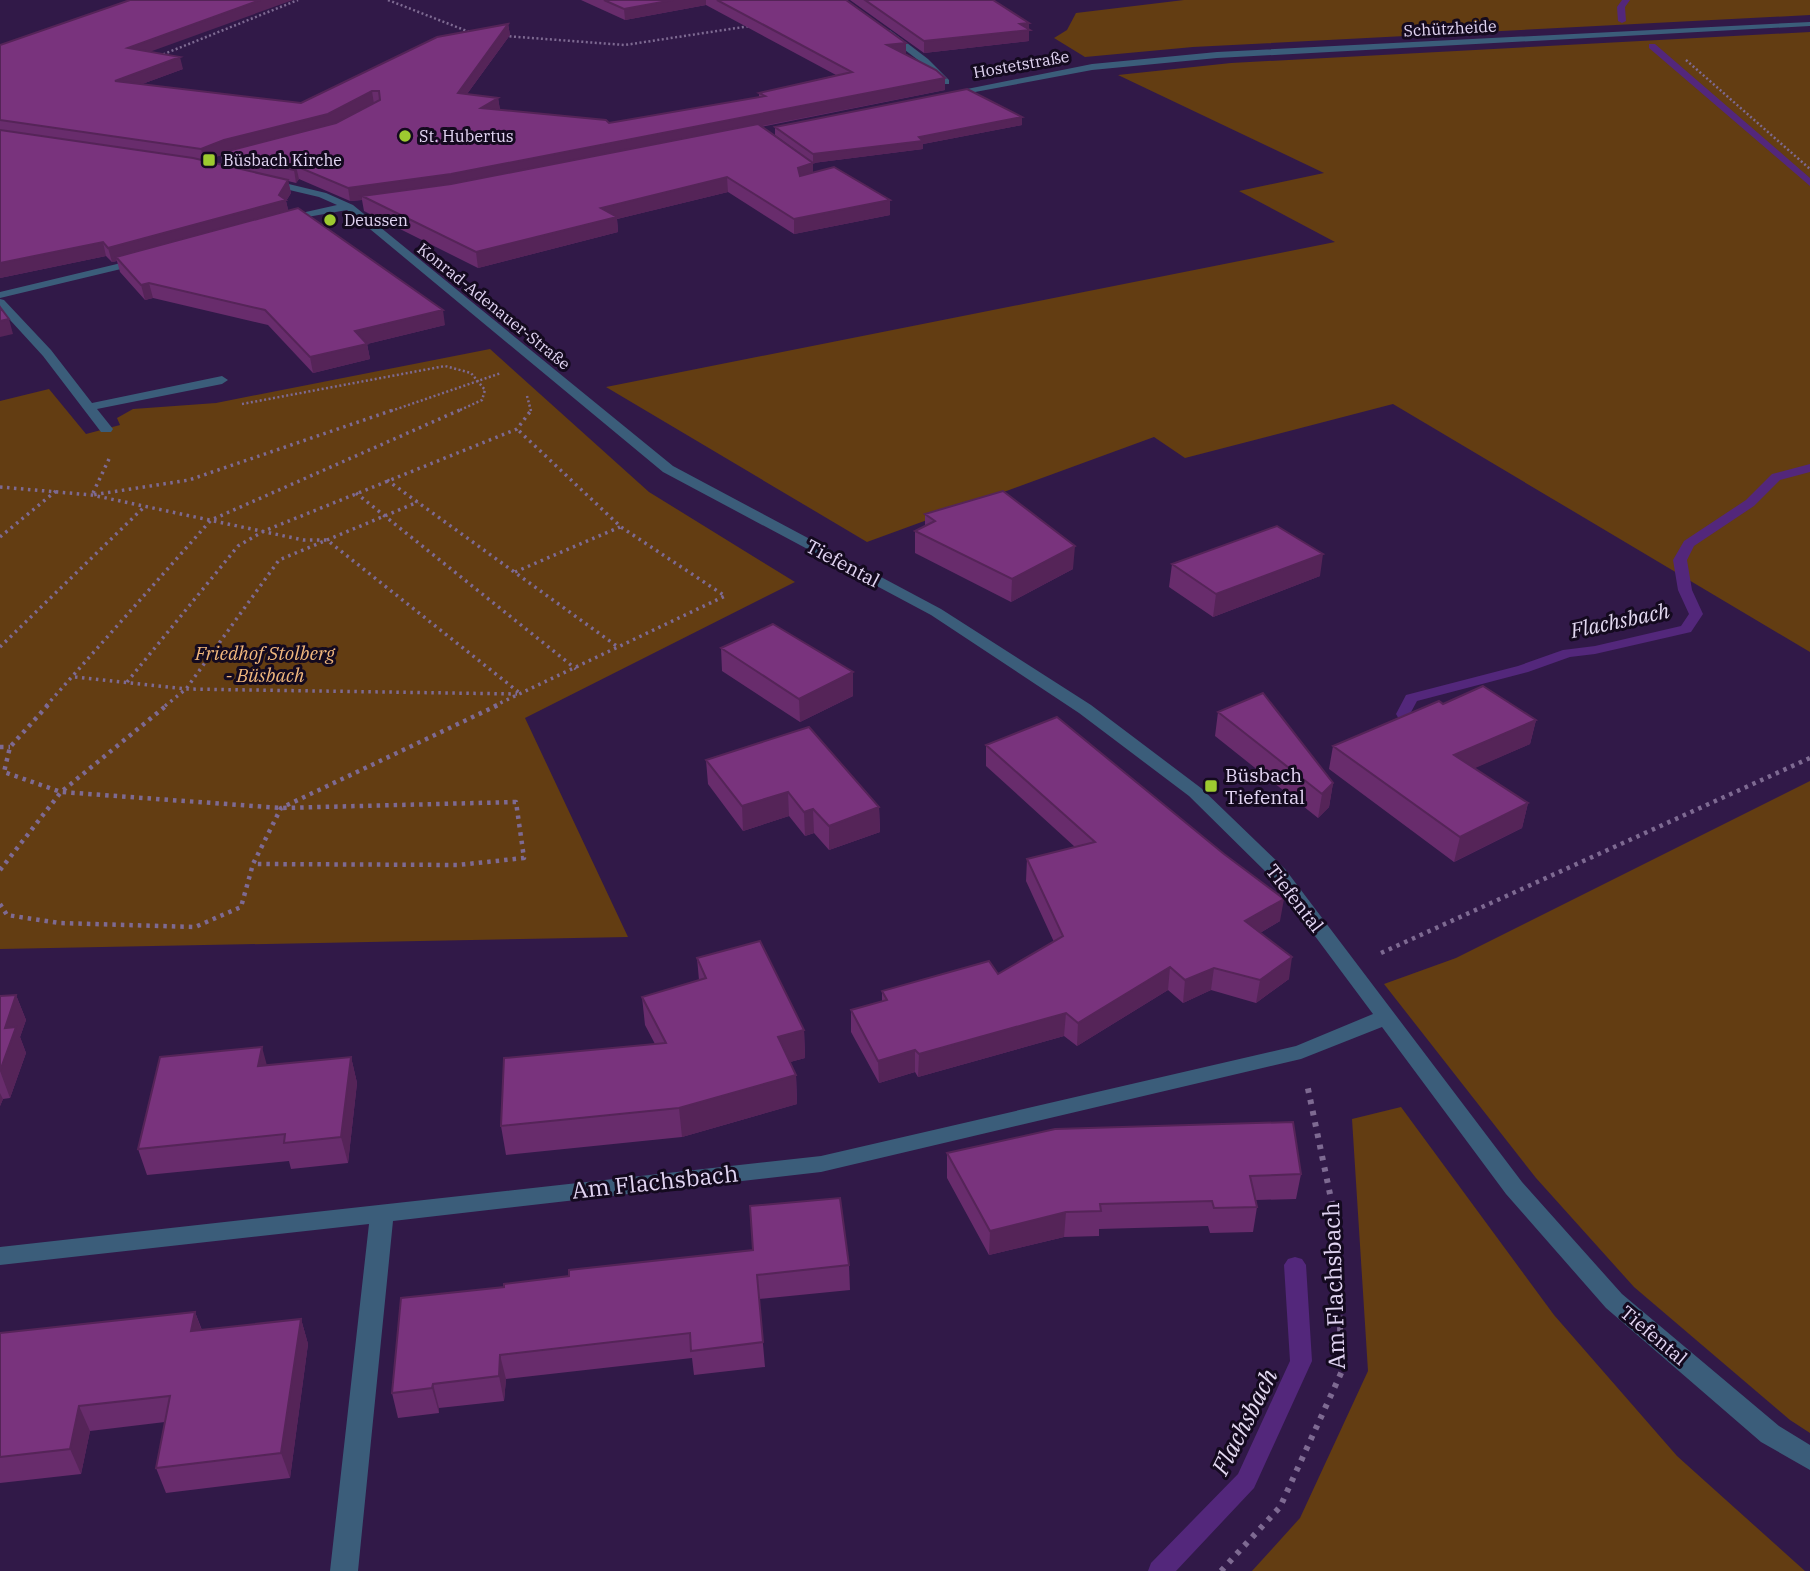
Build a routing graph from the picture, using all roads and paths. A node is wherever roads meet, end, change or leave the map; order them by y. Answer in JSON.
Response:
{"nodes":[{"id":1,"x":298,"y":0,"type":"edge"},
{"id":2,"x":388,"y":0,"type":"edge"},
{"id":3,"x":1810,"y":24,"type":"edge"},
{"id":4,"x":876,"y":25,"type":"edge"},
{"id":5,"x":756,"y":26,"type":"edge"},
{"id":6,"x":481,"y":34,"type":"edge"},
{"id":7,"x":493,"y":35,"type":"edge"},
{"id":8,"x":1679,"y":53,"type":"dead end"},
{"id":9,"x":156,"y":57,"type":"edge"},
{"id":10,"x":1092,"y":67,"type":"joint"},
{"id":11,"x":955,"y":92,"type":"junction"},
{"id":12,"x":917,"y":100,"type":"edge"},
{"id":13,"x":1810,"y":169,"type":"edge"},
{"id":14,"x":253,"y":178,"type":"edge"},
{"id":15,"x":355,"y":206,"type":"junction"},
{"id":16,"x":264,"y":226,"type":"edge"},
{"id":17,"x":160,"y":257,"type":"edge"},
{"id":18,"x":0,"y":295,"type":"edge"},
{"id":19,"x":0,"y":302,"type":"edge"},
{"id":20,"x":504,"y":374,"type":"dead end"},
{"id":21,"x":222,"y":380,"type":"dead end"},
{"id":22,"x":476,"y":380,"type":"junction"},
{"id":23,"x":524,"y":390,"type":"dead end"},
{"id":24,"x":242,"y":405,"type":"dead end"},
{"id":25,"x":90,"y":407,"type":"junction"},
{"id":26,"x":106,"y":429,"type":"joint"},
{"id":27,"x":517,"y":429,"type":"junction"},
{"id":28,"x":668,"y":469,"type":"joint"},
{"id":29,"x":387,"y":480,"type":"junction"},
{"id":30,"x":0,"y":487,"type":"edge"},
{"id":31,"x":57,"y":491,"type":"junction"},
{"id":32,"x":355,"y":492,"type":"junction"},
{"id":33,"x":92,"y":495,"type":"junction"},
{"id":34,"x":418,"y":502,"type":"junction"},
{"id":35,"x":144,"y":507,"type":"junction"},
{"id":36,"x":383,"y":515,"type":"junction"},
{"id":37,"x":211,"y":520,"type":"junction"},
{"id":38,"x":621,"y":527,"type":"junction"},
{"id":39,"x":264,"y":531,"type":"junction"},
{"id":40,"x":0,"y":537,"type":"edge"},
{"id":41,"x":327,"y":540,"type":"junction"},
{"id":42,"x":515,"y":572,"type":"junction"},
{"id":43,"x":0,"y":647,"type":"edge"},
{"id":44,"x":618,"y":647,"type":"junction"},
{"id":45,"x":576,"y":669,"type":"junction"},
{"id":46,"x":74,"y":677,"type":"junction"},
{"id":47,"x":127,"y":682,"type":"junction"},
{"id":48,"x":186,"y":689,"type":"junction"},
{"id":49,"x":521,"y":694,"type":"junction"},
{"id":50,"x":0,"y":747,"type":"edge"},
{"id":51,"x":10,"y":747,"type":"junction"},
{"id":52,"x":1810,"y":758,"type":"edge"},
{"id":53,"x":61,"y":792,"type":"junction"},
{"id":54,"x":281,"y":808,"type":"junction"},
{"id":55,"x":253,"y":864,"type":"junction"},
{"id":56,"x":0,"y":870,"type":"edge"},
{"id":57,"x":0,"y":904,"type":"edge"},
{"id":58,"x":1349,"y":968,"type":"junction"},
{"id":59,"x":1384,"y":1018,"type":"junction"},
{"id":60,"x":1301,"y":1052,"type":"junction"},
{"id":61,"x":382,"y":1213,"type":"junction"},
{"id":62,"x":0,"y":1256,"type":"edge"},
{"id":63,"x":1810,"y":1458,"type":"edge"},
{"id":64,"x":344,"y":1571,"type":"edge"},
{"id":65,"x":1221,"y":1571,"type":"edge"}],
"edges":[{"from":1,"to":9,"type":"path"},
{"from":2,"to":6,"type":"path"},
{"from":3,"to":10,"type":"street","name":"Schützheide"},
{"from":4,"to":11,"type":"street","name":"Hostetstraße"},
{"from":5,"to":7,"type":"path"},
{"from":8,"to":13,"type":"path"},
{"from":10,"to":11,"type":"street","name":"Hostetstraße"},
{"from":11,"to":12,"type":"street","name":"Hostetstraße"},
{"from":14,"to":15,"type":"street","name":"Konrad-Adenauer-Straße"},
{"from":15,"to":16,"type":"street"},
{"from":15,"to":28,"type":"street","name":"Konrad-Adenauer-Straße"},
{"from":17,"to":18,"type":"street"},
{"from":19,"to":25,"type":"street"},
{"from":20,"to":22,"type":"path"},
{"from":21,"to":25,"type":"street"},
{"from":22,"to":24,"type":"path"},
{"from":22,"to":33,"type":"path"},
{"from":22,"to":37,"type":"path"},
{"from":23,"to":27,"type":"path"},
{"from":25,"to":26,"type":"street"},
{"from":26,"to":33,"type":"path"},
{"from":27,"to":29,"type":"path"},
{"from":27,"to":38,"type":"path"},
{"from":28,"to":58,"type":"street","name":"Tiefental"},
{"from":29,"to":32,"type":"path"},
{"from":29,"to":34,"type":"path"},
{"from":30,"to":31,"type":"path"},
{"from":31,"to":33,"type":"path"},
{"from":31,"to":40,"type":"path"},
{"from":32,"to":36,"type":"path"},
{"from":32,"to":39,"type":"path"},
{"from":33,"to":35,"type":"path"},
{"from":34,"to":36,"type":"path"},
{"from":34,"to":42,"type":"path"},
{"from":35,"to":37,"type":"path"},
{"from":35,"to":43,"type":"path"},
{"from":36,"to":41,"type":"path"},
{"from":36,"to":45,"type":"path"},
{"from":37,"to":39,"type":"path"},
{"from":37,"to":46,"type":"path"},
{"from":38,"to":42,"type":"path"},
{"from":38,"to":44,"type":"path"},
{"from":39,"to":41,"type":"path"},
{"from":39,"to":47,"type":"path"},
{"from":41,"to":48,"type":"path"},
{"from":41,"to":49,"type":"path"},
{"from":42,"to":44,"type":"path"},
{"from":44,"to":45,"type":"path"},
{"from":45,"to":49,"type":"path"},
{"from":46,"to":47,"type":"path"},
{"from":46,"to":51,"type":"path"},
{"from":47,"to":48,"type":"path"},
{"from":48,"to":49,"type":"path"},
{"from":48,"to":53,"type":"path"},
{"from":49,"to":54,"type":"path"},
{"from":50,"to":51,"type":"path"},
{"from":51,"to":53,"type":"path"},
{"from":52,"to":58,"type":"path"},
{"from":53,"to":54,"type":"path"},
{"from":53,"to":56,"type":"path"},
{"from":54,"to":55,"type":"path"},
{"from":54,"to":55,"type":"path"},
{"from":55,"to":57,"type":"path"},
{"from":58,"to":59,"type":"street","name":"Tiefental"},
{"from":59,"to":60,"type":"street","name":"Am Flachsbach"},
{"from":59,"to":63,"type":"street","name":"Tiefental"},
{"from":60,"to":61,"type":"street","name":"Am Flachsbach"},
{"from":60,"to":65,"type":"path","name":"Am Flachsbach"},
{"from":61,"to":62,"type":"street","name":"Am Flachsbach"},
{"from":61,"to":64,"type":"street"}]}
